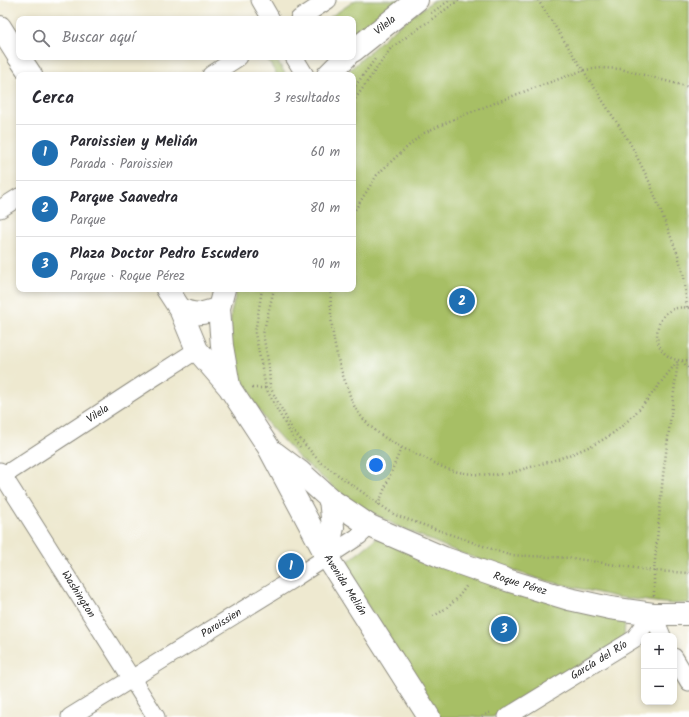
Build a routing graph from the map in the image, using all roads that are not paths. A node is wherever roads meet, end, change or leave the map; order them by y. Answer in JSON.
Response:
{"nodes":[{"id":1,"x":260,"y":0,"type":"edge"},
{"id":2,"x":328,"y":0,"type":"edge"},
{"id":3,"x":417,"y":0,"type":"edge"},
{"id":4,"x":269,"y":16,"type":"edge"},
{"id":5,"x":304,"y":16,"type":"edge"},
{"id":6,"x":0,"y":26,"type":"edge"},
{"id":7,"x":356,"y":49,"type":"edge"},
{"id":8,"x":16,"y":52,"type":"edge"},
{"id":9,"x":21,"y":60,"type":"edge"},
{"id":10,"x":234,"y":60,"type":"edge"},
{"id":11,"x":296,"y":60,"type":"edge"},
{"id":12,"x":343,"y":60,"type":"edge"},
{"id":13,"x":29,"y":72,"type":"edge"},
{"id":14,"x":216,"y":72,"type":"edge"},
{"id":15,"x":303,"y":72,"type":"edge"},
{"id":16,"x":331,"y":72,"type":"edge"},
{"id":17,"x":16,"y":199,"type":"edge"},
{"id":18,"x":0,"y":209,"type":"edge"},
{"id":19,"x":170,"y":292,"type":"edge"},
{"id":20,"x":222,"y":299,"type":"edge"},
{"id":21,"x":180,"y":309,"type":"junction"},
{"id":22,"x":197,"y":350,"type":"junction"},
{"id":23,"x":229,"y":387,"type":"junction"},
{"id":24,"x":269,"y":448,"type":"junction"},
{"id":25,"x":1,"y":475,"type":"edge"},
{"id":26,"x":330,"y":499,"type":"junction"},
{"id":27,"x":370,"y":526,"type":"junction"},
{"id":28,"x":327,"y":557,"type":"junction"},
{"id":29,"x":654,"y":614,"type":"junction"},
{"id":30,"x":689,"y":614,"type":"edge"},
{"id":31,"x":661,"y":633,"type":"edge"},
{"id":32,"x":677,"y":663,"type":"edge"},
{"id":33,"x":132,"y":678,"type":"junction"},
{"id":34,"x":689,"y":682,"type":"edge"},
{"id":35,"x":501,"y":713,"type":"edge"},
{"id":36,"x":70,"y":717,"type":"edge"},
{"id":37,"x":156,"y":717,"type":"edge"},
{"id":38,"x":429,"y":717,"type":"edge"}],
"edges":[{"from":1,"to":4,"type":"street"},
{"from":2,"to":5,"type":"street"},
{"from":3,"to":7,"type":"street","name":"Vilela"},
{"from":6,"to":8,"type":"street"},
{"from":9,"to":13,"type":"street"},
{"from":10,"to":14,"type":"street"},
{"from":11,"to":15,"type":"street"},
{"from":12,"to":16,"type":"street"},
{"from":17,"to":18,"type":"street"},
{"from":19,"to":21,"type":"street","name":"Avenida Melián"},
{"from":20,"to":21,"type":"street"},
{"from":20,"to":23,"type":"street"},
{"from":21,"to":22,"type":"street","name":"Avenida Melián"},
{"from":22,"to":23,"type":"street","name":"Avenida Melián"},
{"from":22,"to":25,"type":"street","name":"Vilela"},
{"from":23,"to":24,"type":"street","name":"Avenida Melián"},
{"from":24,"to":26,"type":"street","name":"Avenida Melián"},
{"from":24,"to":28,"type":"street","name":"Avenida Melián"},
{"from":25,"to":33,"type":"street","name":"Washington"},
{"from":26,"to":27,"type":"street","name":"Avenida Melián"},
{"from":26,"to":28,"type":"street"},
{"from":27,"to":28,"type":"street","name":"Paroissien"},
{"from":27,"to":29,"type":"street","name":"Roque Pérez"},
{"from":28,"to":33,"type":"street","name":"Paroissien"},
{"from":28,"to":38,"type":"street","name":"Avenida Melián"},
{"from":29,"to":30,"type":"street"},
{"from":29,"to":31,"type":"street"},
{"from":29,"to":35,"type":"street","name":"García del Río"},
{"from":32,"to":34,"type":"street"},
{"from":33,"to":36,"type":"street","name":"Paroissien"},
{"from":33,"to":37,"type":"street","name":"Washington"}]}
